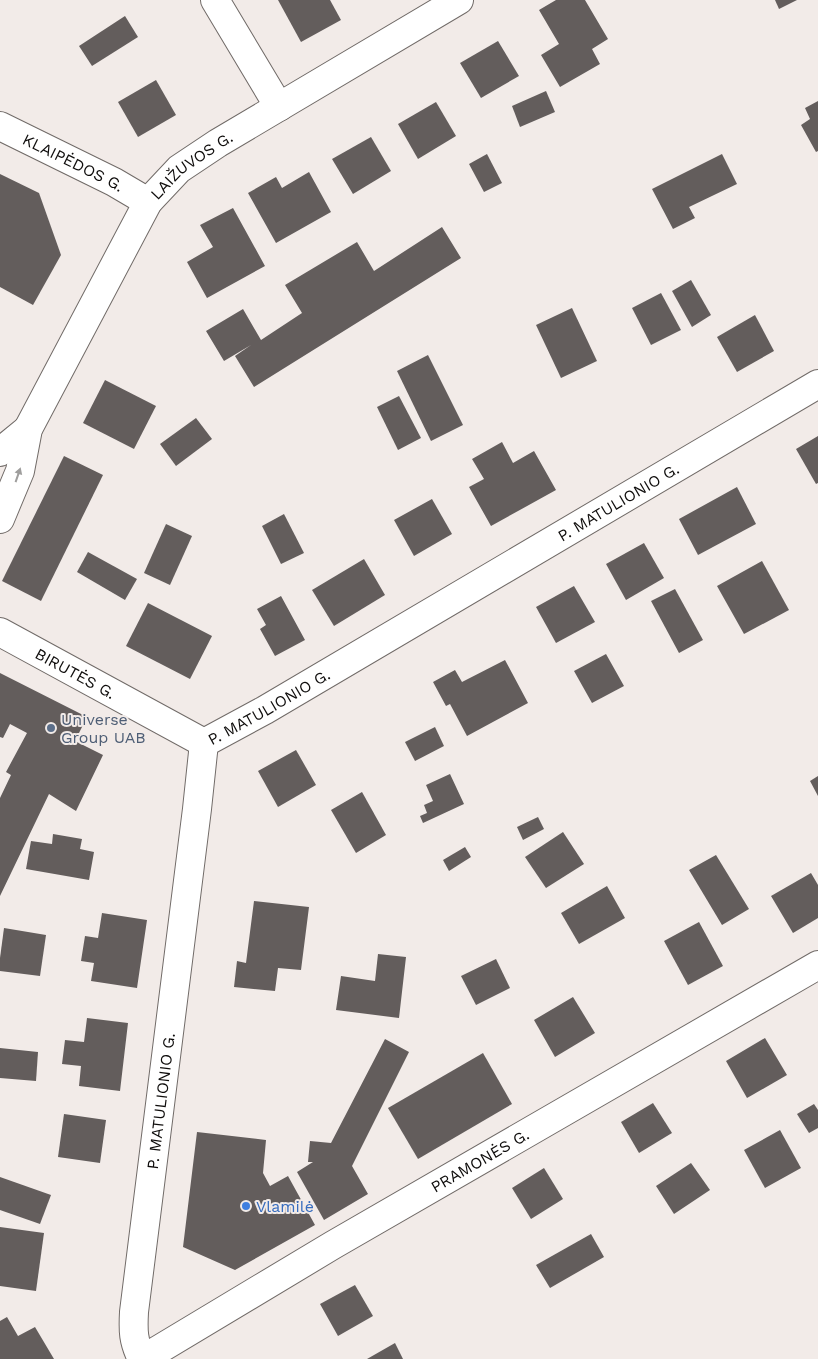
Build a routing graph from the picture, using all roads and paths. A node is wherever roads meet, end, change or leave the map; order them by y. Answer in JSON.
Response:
{"nodes":[{"id":1,"x":215,"y":0,"type":"edge"},
{"id":2,"x":459,"y":0,"type":"edge"},
{"id":3,"x":279,"y":107,"type":"junction"},
{"id":4,"x":0,"y":126,"type":"edge"},
{"id":5,"x":148,"y":202,"type":"junction"},
{"id":6,"x":818,"y":384,"type":"edge"},
{"id":7,"x":28,"y":429,"type":"junction"},
{"id":8,"x":0,"y":452,"type":"edge"},
{"id":9,"x":0,"y":519,"type":"edge"},
{"id":10,"x":0,"y":632,"type":"edge"},
{"id":11,"x":204,"y":742,"type":"junction"},
{"id":12,"x":818,"y":965,"type":"edge"},
{"id":13,"x":143,"y":1359,"type":"edge"}],
"edges":[{"from":1,"to":3,"type":"street"},
{"from":2,"to":3,"type":"street","name":"LAIŽUVOS G."},
{"from":3,"to":5,"type":"street","name":"LAIŽUVOS G."},
{"from":4,"to":5,"type":"street","name":"KLAIPĖDOS G."},
{"from":5,"to":7,"type":"street","name":"LAIŽUVOS G."},
{"from":6,"to":11,"type":"street","name":"P. MATULIONIO G."},
{"from":7,"to":8,"type":"street"},
{"from":9,"to":7,"type":"street","one_way":true},
{"from":10,"to":11,"type":"street","name":"BIRUTĖS G."},
{"from":11,"to":13,"type":"street","name":"P. MATULIONIO G."},
{"from":12,"to":13,"type":"street","name":"PRAMONĖS G."}]}
